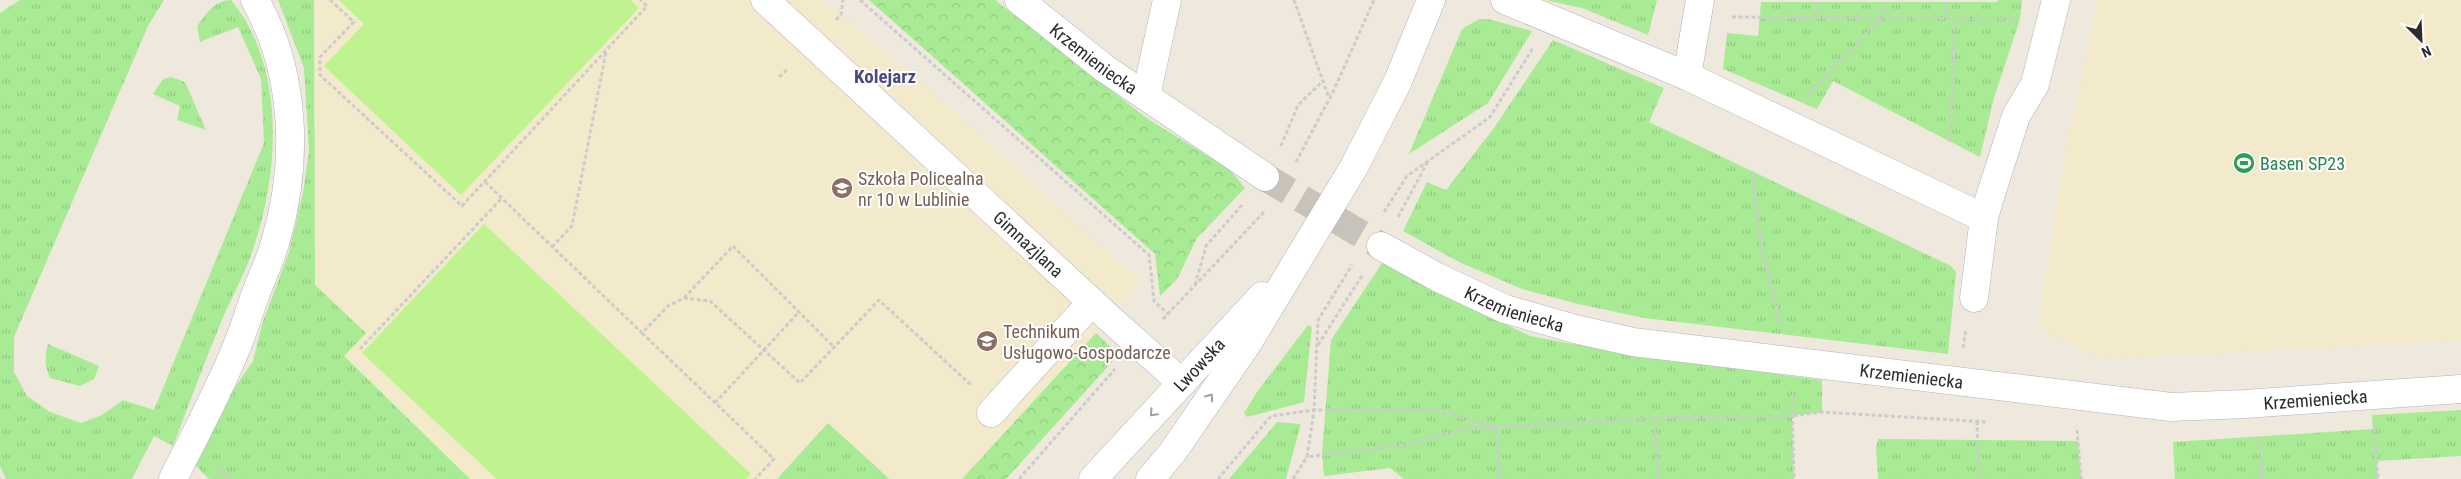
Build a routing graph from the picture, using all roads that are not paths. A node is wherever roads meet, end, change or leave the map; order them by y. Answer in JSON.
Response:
{"nodes":[{"id":1,"x":255,"y":0,"type":"edge"},
{"id":2,"x":765,"y":0,"type":"edge"},
{"id":3,"x":1019,"y":0,"type":"edge"},
{"id":4,"x":1167,"y":0,"type":"edge"},
{"id":5,"x":1431,"y":0,"type":"edge"},
{"id":6,"x":1505,"y":0,"type":"edge"},
{"id":7,"x":1699,"y":8,"type":"edge"},
{"id":8,"x":2053,"y":12,"type":"edge"},
{"id":9,"x":1688,"y":76,"type":"junction"},
{"id":10,"x":1146,"y":96,"type":"junction"},
{"id":11,"x":1265,"y":177,"type":"tunnel mouth"},
{"id":12,"x":1984,"y":218,"type":"junction"},
{"id":13,"x":1381,"y":246,"type":"tunnel mouth"},
{"id":14,"x":1304,"y":248,"type":"junction"},
{"id":15,"x":1974,"y":298,"type":"dead end"},
{"id":16,"x":1092,"y":302,"type":"junction"},
{"id":17,"x":1182,"y":383,"type":"junction"},
{"id":18,"x":2461,"y":389,"type":"edge"},
{"id":19,"x":993,"y":410,"type":"road end"},
{"id":20,"x":173,"y":479,"type":"edge"},
{"id":21,"x":1093,"y":479,"type":"edge"},
{"id":22,"x":1150,"y":479,"type":"edge"}],
"edges":[{"from":1,"to":20,"type":"street"},
{"from":2,"to":16,"type":"street","name":"Gimnazjlana"},
{"from":3,"to":10,"type":"street","name":"Krzemieniecka"},
{"from":4,"to":10,"type":"street","name":"Krzemieniecka"},
{"from":5,"to":14,"type":"street","name":"Lwowska"},
{"from":6,"to":9,"type":"street"},
{"from":7,"to":9,"type":"street"},
{"from":8,"to":12,"type":"street"},
{"from":9,"to":12,"type":"street"},
{"from":10,"to":11,"type":"street","name":"Krzemieniecka"},
{"from":12,"to":15,"type":"street"},
{"from":13,"to":18,"type":"street","name":"Krzemieniecka"},
{"from":14,"to":17,"type":"street","name":"Lwowska"},
{"from":22,"to":14,"type":"street","name":"Lwowska","one_way":true},
{"from":16,"to":17,"type":"street","name":"Gimnazjlana"},
{"from":16,"to":19,"type":"street"},
{"from":17,"to":21,"type":"street","name":"Lwowska","one_way":true}]}
